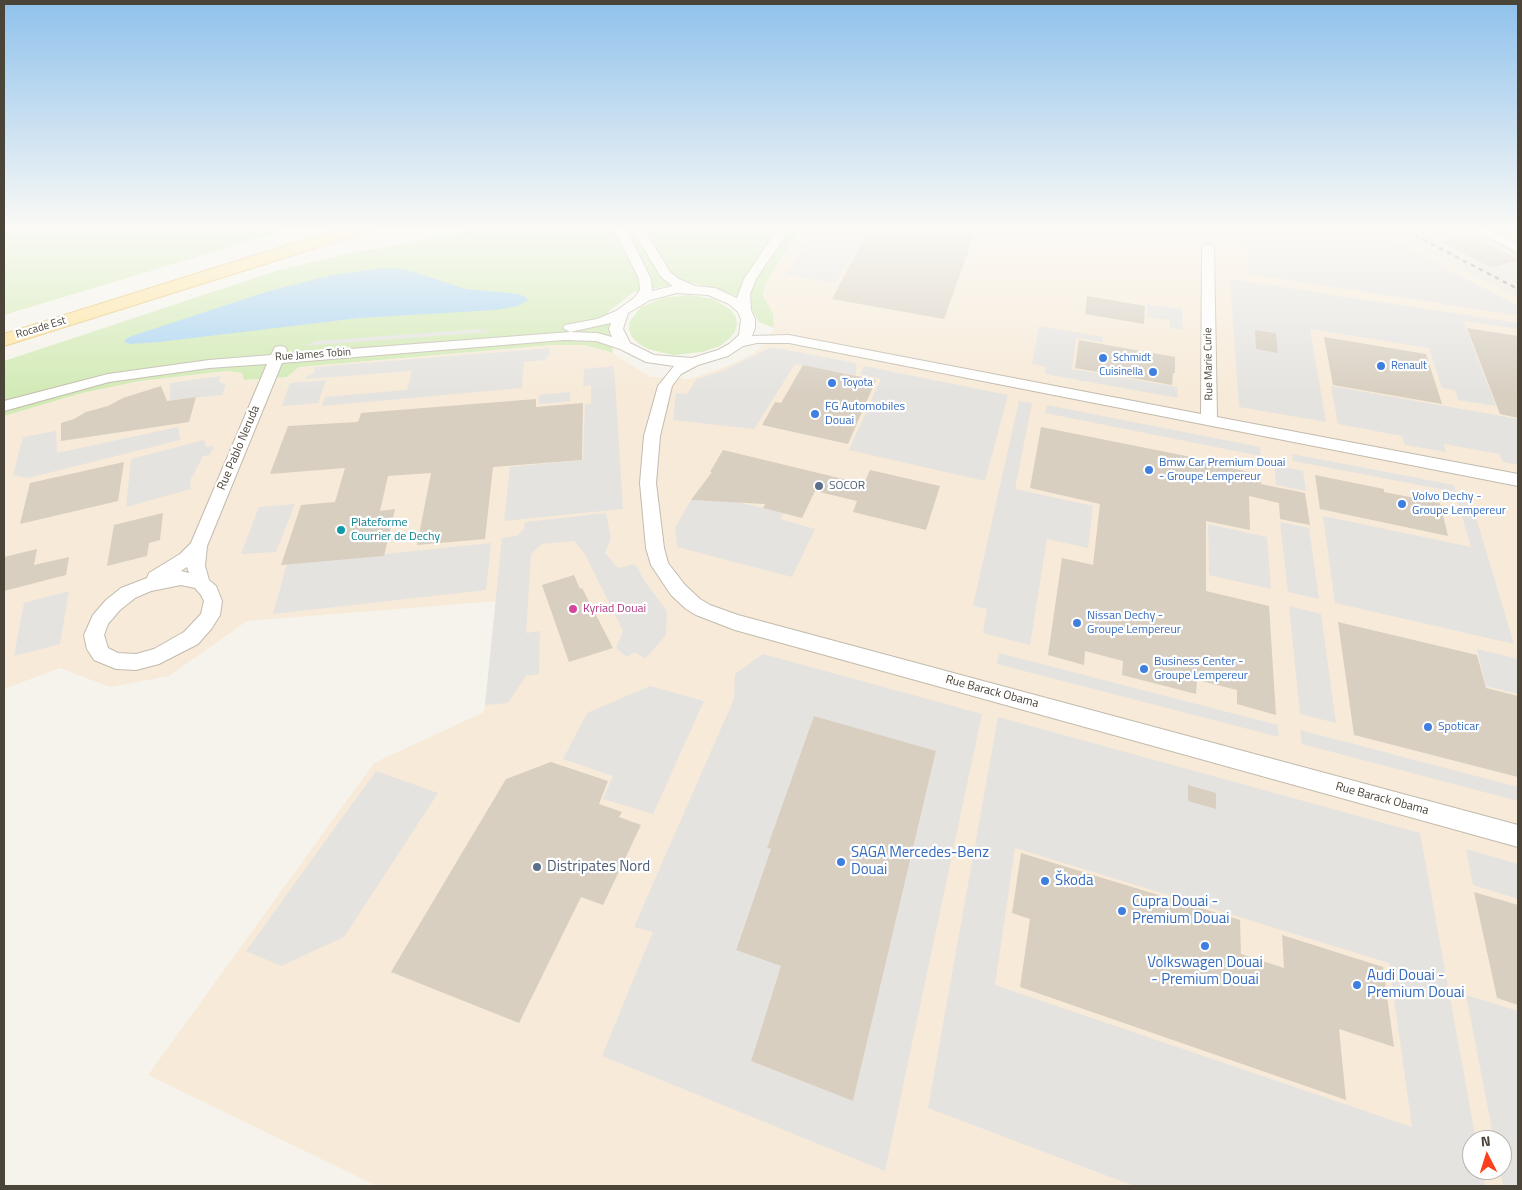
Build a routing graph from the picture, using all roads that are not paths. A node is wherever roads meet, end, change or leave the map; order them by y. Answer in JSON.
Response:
{"nodes":[{"id":1,"x":187,"y":283,"type":"edge"},
{"id":2,"x":645,"y":283,"type":"edge"},
{"id":3,"x":676,"y":283,"type":"edge"},
{"id":4,"x":736,"y":283,"type":"edge"},
{"id":5,"x":749,"y":283,"type":"edge"},
{"id":6,"x":1208,"y":283,"type":"edge"},
{"id":7,"x":701,"y":290,"type":"junction"},
{"id":8,"x":641,"y":298,"type":"junction"},
{"id":9,"x":746,"y":313,"type":"junction"},
{"id":10,"x":621,"y":314,"type":"junction"},
{"id":11,"x":789,"y":339,"type":"junction"},
{"id":12,"x":4,"y":340,"type":"edge"},
{"id":13,"x":740,"y":342,"type":"junction"},
{"id":14,"x":625,"y":346,"type":"junction"},
{"id":15,"x":278,"y":354,"type":"junction"},
{"id":16,"x":656,"y":360,"type":"junction"},
{"id":17,"x":693,"y":362,"type":"junction"},
{"id":18,"x":665,"y":386,"type":"junction"},
{"id":19,"x":4,"y":398,"type":"edge"},
{"id":20,"x":4,"y":406,"type":"edge"},
{"id":21,"x":1209,"y":421,"type":"junction"},
{"id":22,"x":1518,"y":480,"type":"edge"},
{"id":23,"x":198,"y":546,"type":"junction"},
{"id":24,"x":201,"y":583,"type":"junction"},
{"id":25,"x":146,"y":585,"type":"junction"},
{"id":26,"x":1518,"y":836,"type":"edge"}],
"edges":[{"from":1,"to":12,"type":"main road","name":"Rocade Est"},
{"from":2,"to":8,"type":"street"},
{"from":3,"to":7,"type":"street"},
{"from":4,"to":7,"type":"street"},
{"from":5,"to":9,"type":"street"},
{"from":6,"to":21,"type":"street","name":"Rue Marie Curie"},
{"from":7,"to":8,"type":"street"},
{"from":7,"to":9,"type":"street"},
{"from":8,"to":10,"type":"street"},
{"from":9,"to":11,"type":"street"},
{"from":9,"to":13,"type":"street"},
{"from":10,"to":14,"type":"street"},
{"from":10,"to":15,"type":"street","name":"Rue James Tobin"},
{"from":11,"to":13,"type":"street"},
{"from":11,"to":21,"type":"street"},
{"from":13,"to":17,"type":"street"},
{"from":14,"to":15,"type":"street","name":"Rue James Tobin"},
{"from":14,"to":16,"type":"street"},
{"from":15,"to":19,"type":"street","name":"Rue James Tobin"},
{"from":15,"to":20,"type":"street","name":"Rue James Tobin"},
{"from":15,"to":23,"type":"street","name":"Rue Pablo Neruda"},
{"from":16,"to":17,"type":"street"},
{"from":16,"to":18,"type":"street"},
{"from":17,"to":18,"type":"street","name":"Rue Barack Obama"},
{"from":18,"to":26,"type":"street","name":"Rue Barack Obama"},
{"from":21,"to":22,"type":"street"},
{"from":23,"to":24,"type":"street","name":"Rue Pablo Neruda"},
{"from":23,"to":25,"type":"street","name":"Rue Pablo Neruda"},
{"from":24,"to":25,"type":"street","name":"Rue Pablo Neruda"},
{"from":24,"to":25,"type":"street","name":"Rue Pablo Neruda"}]}
